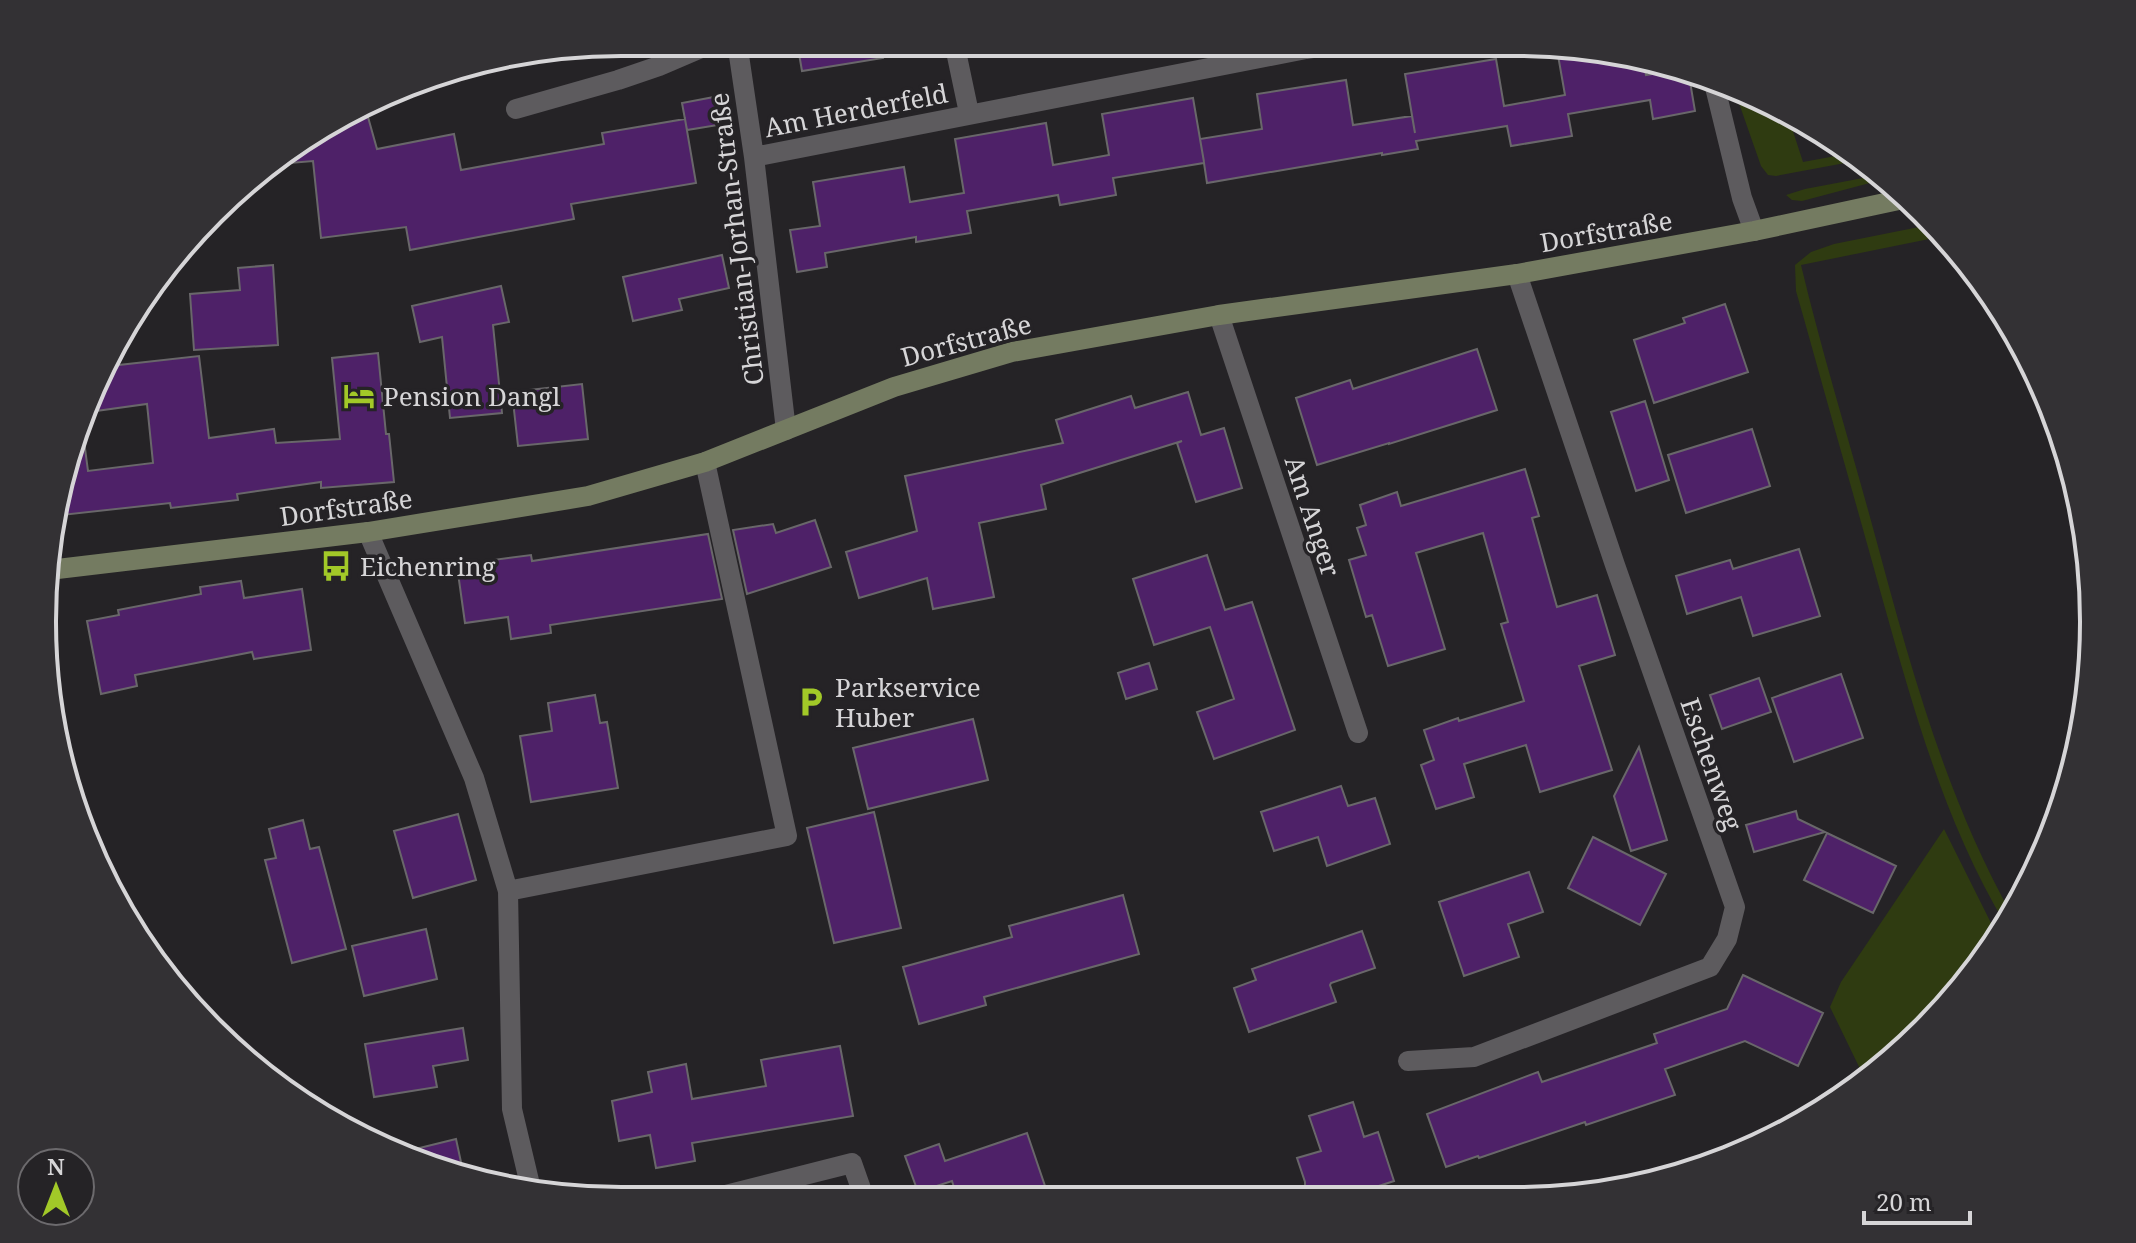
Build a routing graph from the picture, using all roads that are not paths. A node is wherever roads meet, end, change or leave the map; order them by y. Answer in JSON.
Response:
{"nodes":[{"id":1,"x":682,"y":56,"type":"edge"},
{"id":2,"x":739,"y":56,"type":"edge"},
{"id":3,"x":957,"y":56,"type":"edge"},
{"id":4,"x":1275,"y":56,"type":"edge"},
{"id":5,"x":1717,"y":94,"type":"edge"},
{"id":6,"x":516,"y":109,"type":"dead end"},
{"id":7,"x":969,"y":113,"type":"junction"},
{"id":8,"x":754,"y":157,"type":"junction"},
{"id":9,"x":1893,"y":201,"type":"edge"},
{"id":10,"x":1754,"y":231,"type":"junction"},
{"id":11,"x":1517,"y":274,"type":"junction"},
{"id":12,"x":1219,"y":315,"type":"junction"},
{"id":13,"x":786,"y":430,"type":"junction"},
{"id":14,"x":705,"y":462,"type":"junction"},
{"id":15,"x":368,"y":532,"type":"junction"},
{"id":16,"x":59,"y":569,"type":"edge"},
{"id":17,"x":1358,"y":733,"type":"dead end"},
{"id":18,"x":508,"y":891,"type":"junction"},
{"id":19,"x":1408,"y":1061,"type":"dead end"},
{"id":20,"x":529,"y":1179,"type":"edge"},
{"id":21,"x":757,"y":1187,"type":"edge"},
{"id":22,"x":860,"y":1187,"type":"edge"}],
"edges":[{"from":1,"to":6,"type":"street"},
{"from":2,"to":8,"type":"street","name":"Christian-Jorhan-Straße"},
{"from":3,"to":7,"type":"street","name":"Am Herderfeld"},
{"from":4,"to":7,"type":"street","name":"Am Herderfeld"},
{"from":5,"to":10,"type":"street"},
{"from":7,"to":8,"type":"street","name":"Am Herderfeld"},
{"from":8,"to":13,"type":"street","name":"Christian-Jorhan-Straße"},
{"from":9,"to":10,"type":"street","name":"Dorfstraße"},
{"from":10,"to":11,"type":"street","name":"Dorfstraße"},
{"from":11,"to":12,"type":"street","name":"Dorfstraße"},
{"from":11,"to":19,"type":"street","name":"Eschenweg"},
{"from":12,"to":13,"type":"street","name":"Dorfstraße"},
{"from":12,"to":17,"type":"street","name":"Am Anger"},
{"from":13,"to":14,"type":"street","name":"Dorfstraße"},
{"from":14,"to":15,"type":"street","name":"Dorfstraße"},
{"from":14,"to":18,"type":"street"},
{"from":15,"to":16,"type":"street","name":"Dorfstraße"},
{"from":15,"to":18,"type":"street"},
{"from":18,"to":20,"type":"street"},
{"from":21,"to":22,"type":"street"}]}
